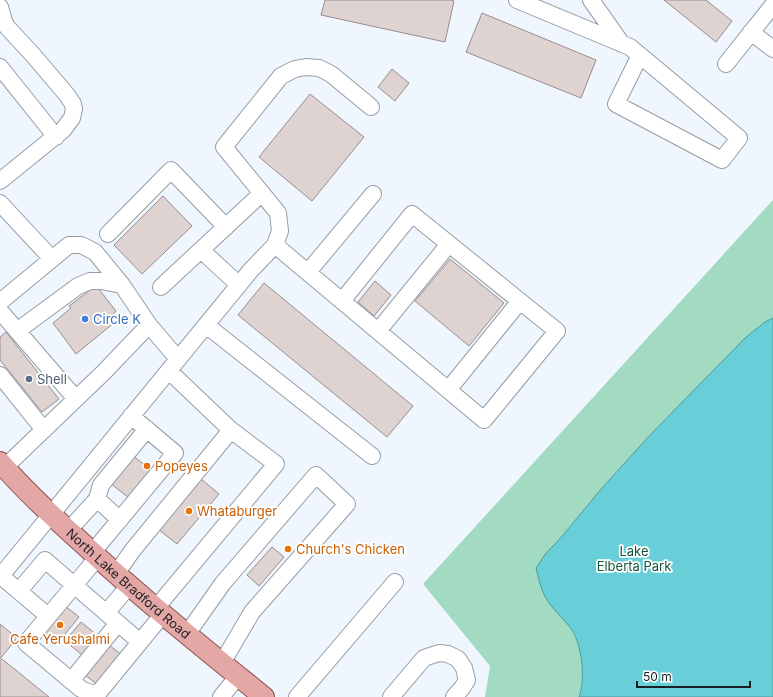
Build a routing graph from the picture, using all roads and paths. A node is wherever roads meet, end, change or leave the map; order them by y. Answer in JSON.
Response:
{"nodes":[{"id":1,"x":517,"y":0,"type":"edge"},
{"id":2,"x":591,"y":0,"type":"edge"},
{"id":3,"x":773,"y":5,"type":"edge"},
{"id":4,"x":0,"y":7,"type":"edge"},
{"id":5,"x":751,"y":32,"type":"junction"},
{"id":6,"x":622,"y":44,"type":"junction"},
{"id":7,"x":773,"y":49,"type":"edge"},
{"id":8,"x":640,"y":56,"type":"junction"},
{"id":9,"x":726,"y":64,"type":"dead end"},
{"id":10,"x":0,"y":67,"type":"edge"},
{"id":11,"x":371,"y":107,"type":"dead end"},
{"id":12,"x":56,"y":137,"type":"junction"},
{"id":13,"x":0,"y":181,"type":"edge"},
{"id":14,"x":262,"y":193,"type":"junction"},
{"id":15,"x":373,"y":194,"type":"dead end"},
{"id":16,"x":0,"y":203,"type":"edge"},
{"id":17,"x":226,"y":226,"type":"junction"},
{"id":18,"x":108,"y":234,"type":"dead end"},
{"id":19,"x":449,"y":244,"type":"junction"},
{"id":20,"x":275,"y":245,"type":"junction"},
{"id":21,"x":201,"y":250,"type":"junction"},
{"id":22,"x":52,"y":260,"type":"junction"},
{"id":23,"x":308,"y":272,"type":"junction"},
{"id":24,"x":122,"y":285,"type":"junction"},
{"id":25,"x":239,"y":285,"type":"junction"},
{"id":26,"x":161,"y":287,"type":"dead end"},
{"id":27,"x":342,"y":301,"type":"junction"},
{"id":28,"x":520,"y":301,"type":"junction"},
{"id":29,"x":0,"y":302,"type":"edge"},
{"id":30,"x":0,"y":311,"type":"edge"},
{"id":31,"x":149,"y":325,"type":"junction"},
{"id":32,"x":206,"y":325,"type":"junction"},
{"id":33,"x":17,"y":331,"type":"junction"},
{"id":34,"x":378,"y":331,"type":"junction"},
{"id":35,"x":173,"y":365,"type":"junction"},
{"id":36,"x":0,"y":375,"type":"edge"},
{"id":37,"x":448,"y":390,"type":"junction"},
{"id":38,"x":76,"y":400,"type":"junction"},
{"id":39,"x":131,"y":416,"type":"junction"},
{"id":40,"x":147,"y":429,"type":"junction"},
{"id":41,"x":44,"y":430,"type":"junction"},
{"id":42,"x":231,"y":430,"type":"junction"},
{"id":43,"x":372,"y":456,"type":"dead end"},
{"id":44,"x":2,"y":464,"type":"edge"},
{"id":45,"x":97,"y":499,"type":"junction"},
{"id":46,"x":51,"y":515,"type":"junction"},
{"id":47,"x":120,"y":520,"type":"junction"},
{"id":48,"x":68,"y":531,"type":"junction"},
{"id":49,"x":95,"y":555,"type":"junction"},
{"id":50,"x":0,"y":576,"type":"edge"},
{"id":51,"x":123,"y":580,"type":"junction"},
{"id":52,"x":395,"y":582,"type":"dead end"},
{"id":53,"x":74,"y":585,"type":"junction"},
{"id":54,"x":19,"y":591,"type":"junction"},
{"id":55,"x":160,"y":611,"type":"junction"},
{"id":56,"x":48,"y":616,"type":"junction"},
{"id":57,"x":112,"y":618,"type":"junction"},
{"id":58,"x":187,"y":634,"type":"junction"},
{"id":59,"x":140,"y":642,"type":"junction"},
{"id":60,"x":222,"y":663,"type":"junction"},
{"id":61,"x":238,"y":676,"type":"junction"},
{"id":62,"x":71,"y":681,"type":"junction"},
{"id":63,"x":221,"y":697,"type":"edge"},
{"id":64,"x":264,"y":697,"type":"edge"},
{"id":65,"x":297,"y":697,"type":"edge"},
{"id":66,"x":391,"y":697,"type":"edge"},
{"id":67,"x":454,"y":697,"type":"edge"}],
"edges":[{"from":1,"to":6,"type":"street"},
{"from":2,"to":6,"type":"street"},
{"from":3,"to":5,"type":"street"},
{"from":4,"to":12,"type":"street"},
{"from":5,"to":7,"type":"street"},
{"from":5,"to":9,"type":"street"},
{"from":6,"to":8,"type":"street"},
{"from":8,"to":8,"type":"street"},
{"from":10,"to":12,"type":"street"},
{"from":11,"to":14,"type":"street"},
{"from":12,"to":13,"type":"street"},
{"from":14,"to":17,"type":"street"},
{"from":14,"to":20,"type":"street"},
{"from":15,"to":23,"type":"street"},
{"from":16,"to":22,"type":"street"},
{"from":17,"to":18,"type":"street"},
{"from":17,"to":21,"type":"street"},
{"from":19,"to":27,"type":"street"},
{"from":19,"to":28,"type":"street"},
{"from":19,"to":34,"type":"street"},
{"from":20,"to":23,"type":"street"},
{"from":20,"to":25,"type":"street"},
{"from":21,"to":25,"type":"street"},
{"from":21,"to":26,"type":"street"},
{"from":22,"to":24,"type":"street"},
{"from":22,"to":29,"type":"street"},
{"from":23,"to":27,"type":"street"},
{"from":24,"to":31,"type":"street"},
{"from":24,"to":33,"type":"street"},
{"from":25,"to":32,"type":"street"},
{"from":27,"to":34,"type":"street"},
{"from":28,"to":37,"type":"street"},
{"from":28,"to":37,"type":"street"},
{"from":30,"to":33,"type":"street"},
{"from":31,"to":35,"type":"street"},
{"from":31,"to":38,"type":"street"},
{"from":32,"to":35,"type":"street"},
{"from":32,"to":43,"type":"street"},
{"from":33,"to":38,"type":"street"},
{"from":34,"to":37,"type":"street"},
{"from":35,"to":39,"type":"street"},
{"from":35,"to":42,"type":"street"},
{"from":36,"to":41,"type":"street"},
{"from":38,"to":41,"type":"street"},
{"from":39,"to":40,"type":"street"},
{"from":39,"to":46,"type":"street"},
{"from":40,"to":45,"type":"street"},
{"from":40,"to":47,"type":"street"},
{"from":41,"to":44,"type":"street"},
{"from":42,"to":51,"type":"street"},
{"from":42,"to":55,"type":"street"},
{"from":44,"to":46,"type":"main road","name":"North Lake Bradford Road"},
{"from":45,"to":47,"type":"street"},
{"from":45,"to":48,"type":"street"},
{"from":46,"to":48,"type":"main road","name":"North Lake Bradford Road"},
{"from":46,"to":50,"type":"street"},
{"from":47,"to":49,"type":"street"},
{"from":48,"to":49,"type":"main road","name":"North Lake Bradford Road"},
{"from":49,"to":51,"type":"main road","name":"North Lake Bradford Road"},
{"from":49,"to":53,"type":"street"},
{"from":50,"to":54,"type":"street"},
{"from":51,"to":55,"type":"main road","name":"North Lake Bradford Road"},
{"from":51,"to":57,"type":"street"},
{"from":52,"to":65,"type":"street"},
{"from":53,"to":54,"type":"street"},
{"from":53,"to":56,"type":"street"},
{"from":53,"to":57,"type":"street"},
{"from":54,"to":56,"type":"street"},
{"from":55,"to":58,"type":"main road","name":"North Lake Bradford Road"},
{"from":55,"to":59,"type":"street"},
{"from":56,"to":62,"type":"street"},
{"from":57,"to":59,"type":"street"},
{"from":57,"to":62,"type":"street"},
{"from":58,"to":60,"type":"main road","name":"North Lake Bradford Road"},
{"from":58,"to":60,"type":"street"},
{"from":59,"to":62,"type":"street"},
{"from":60,"to":61,"type":"main road","name":"North Lake Bradford Road"},
{"from":61,"to":63,"type":"street"},
{"from":61,"to":64,"type":"main road","name":"North Lake Bradford Road"},
{"from":66,"to":67,"type":"street"}]}
